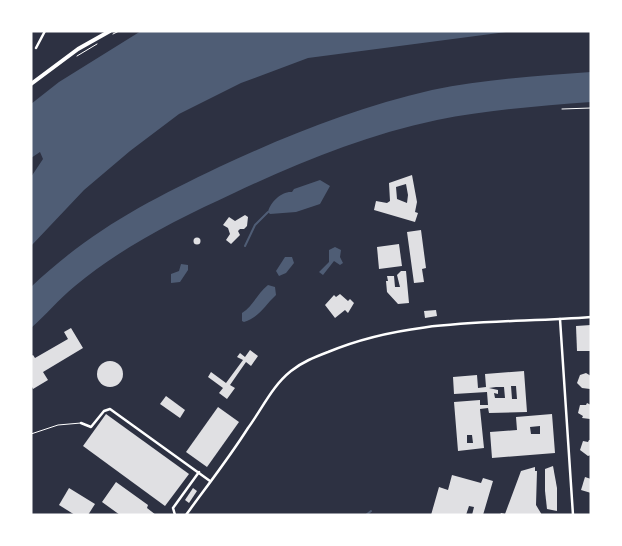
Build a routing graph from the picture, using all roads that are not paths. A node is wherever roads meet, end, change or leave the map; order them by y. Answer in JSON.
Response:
{"nodes":[{"id":1,"x":45,"y":31,"type":"edge"},
{"id":2,"x":110,"y":34,"type":"edge"},
{"id":3,"x":36,"y":48,"type":"dead end"},
{"id":4,"x":31,"y":84,"type":"edge"},
{"id":5,"x":591,"y":108,"type":"edge"},
{"id":6,"x":562,"y":109,"type":"dead end"},
{"id":7,"x":591,"y":317,"type":"edge"},
{"id":8,"x":560,"y":319,"type":"junction"},
{"id":9,"x":81,"y":423,"type":"joint"},
{"id":10,"x":31,"y":434,"type":"edge"},
{"id":11,"x":199,"y":472,"type":"junction"},
{"id":12,"x":210,"y":481,"type":"junction"},
{"id":13,"x":175,"y":515,"type":"edge"},
{"id":14,"x":186,"y":515,"type":"edge"},
{"id":15,"x":573,"y":515,"type":"edge"}],
"edges":[{"from":1,"to":3,"type":"street"},
{"from":2,"to":4,"type":"street"},
{"from":5,"to":6,"type":"lane"},
{"from":7,"to":8,"type":"street"},
{"from":8,"to":12,"type":"street"},
{"from":8,"to":15,"type":"street"},
{"from":9,"to":10,"type":"lane"},
{"from":9,"to":11,"type":"street"},
{"from":11,"to":12,"type":"street"},
{"from":11,"to":13,"type":"street"},
{"from":12,"to":14,"type":"street"}]}
